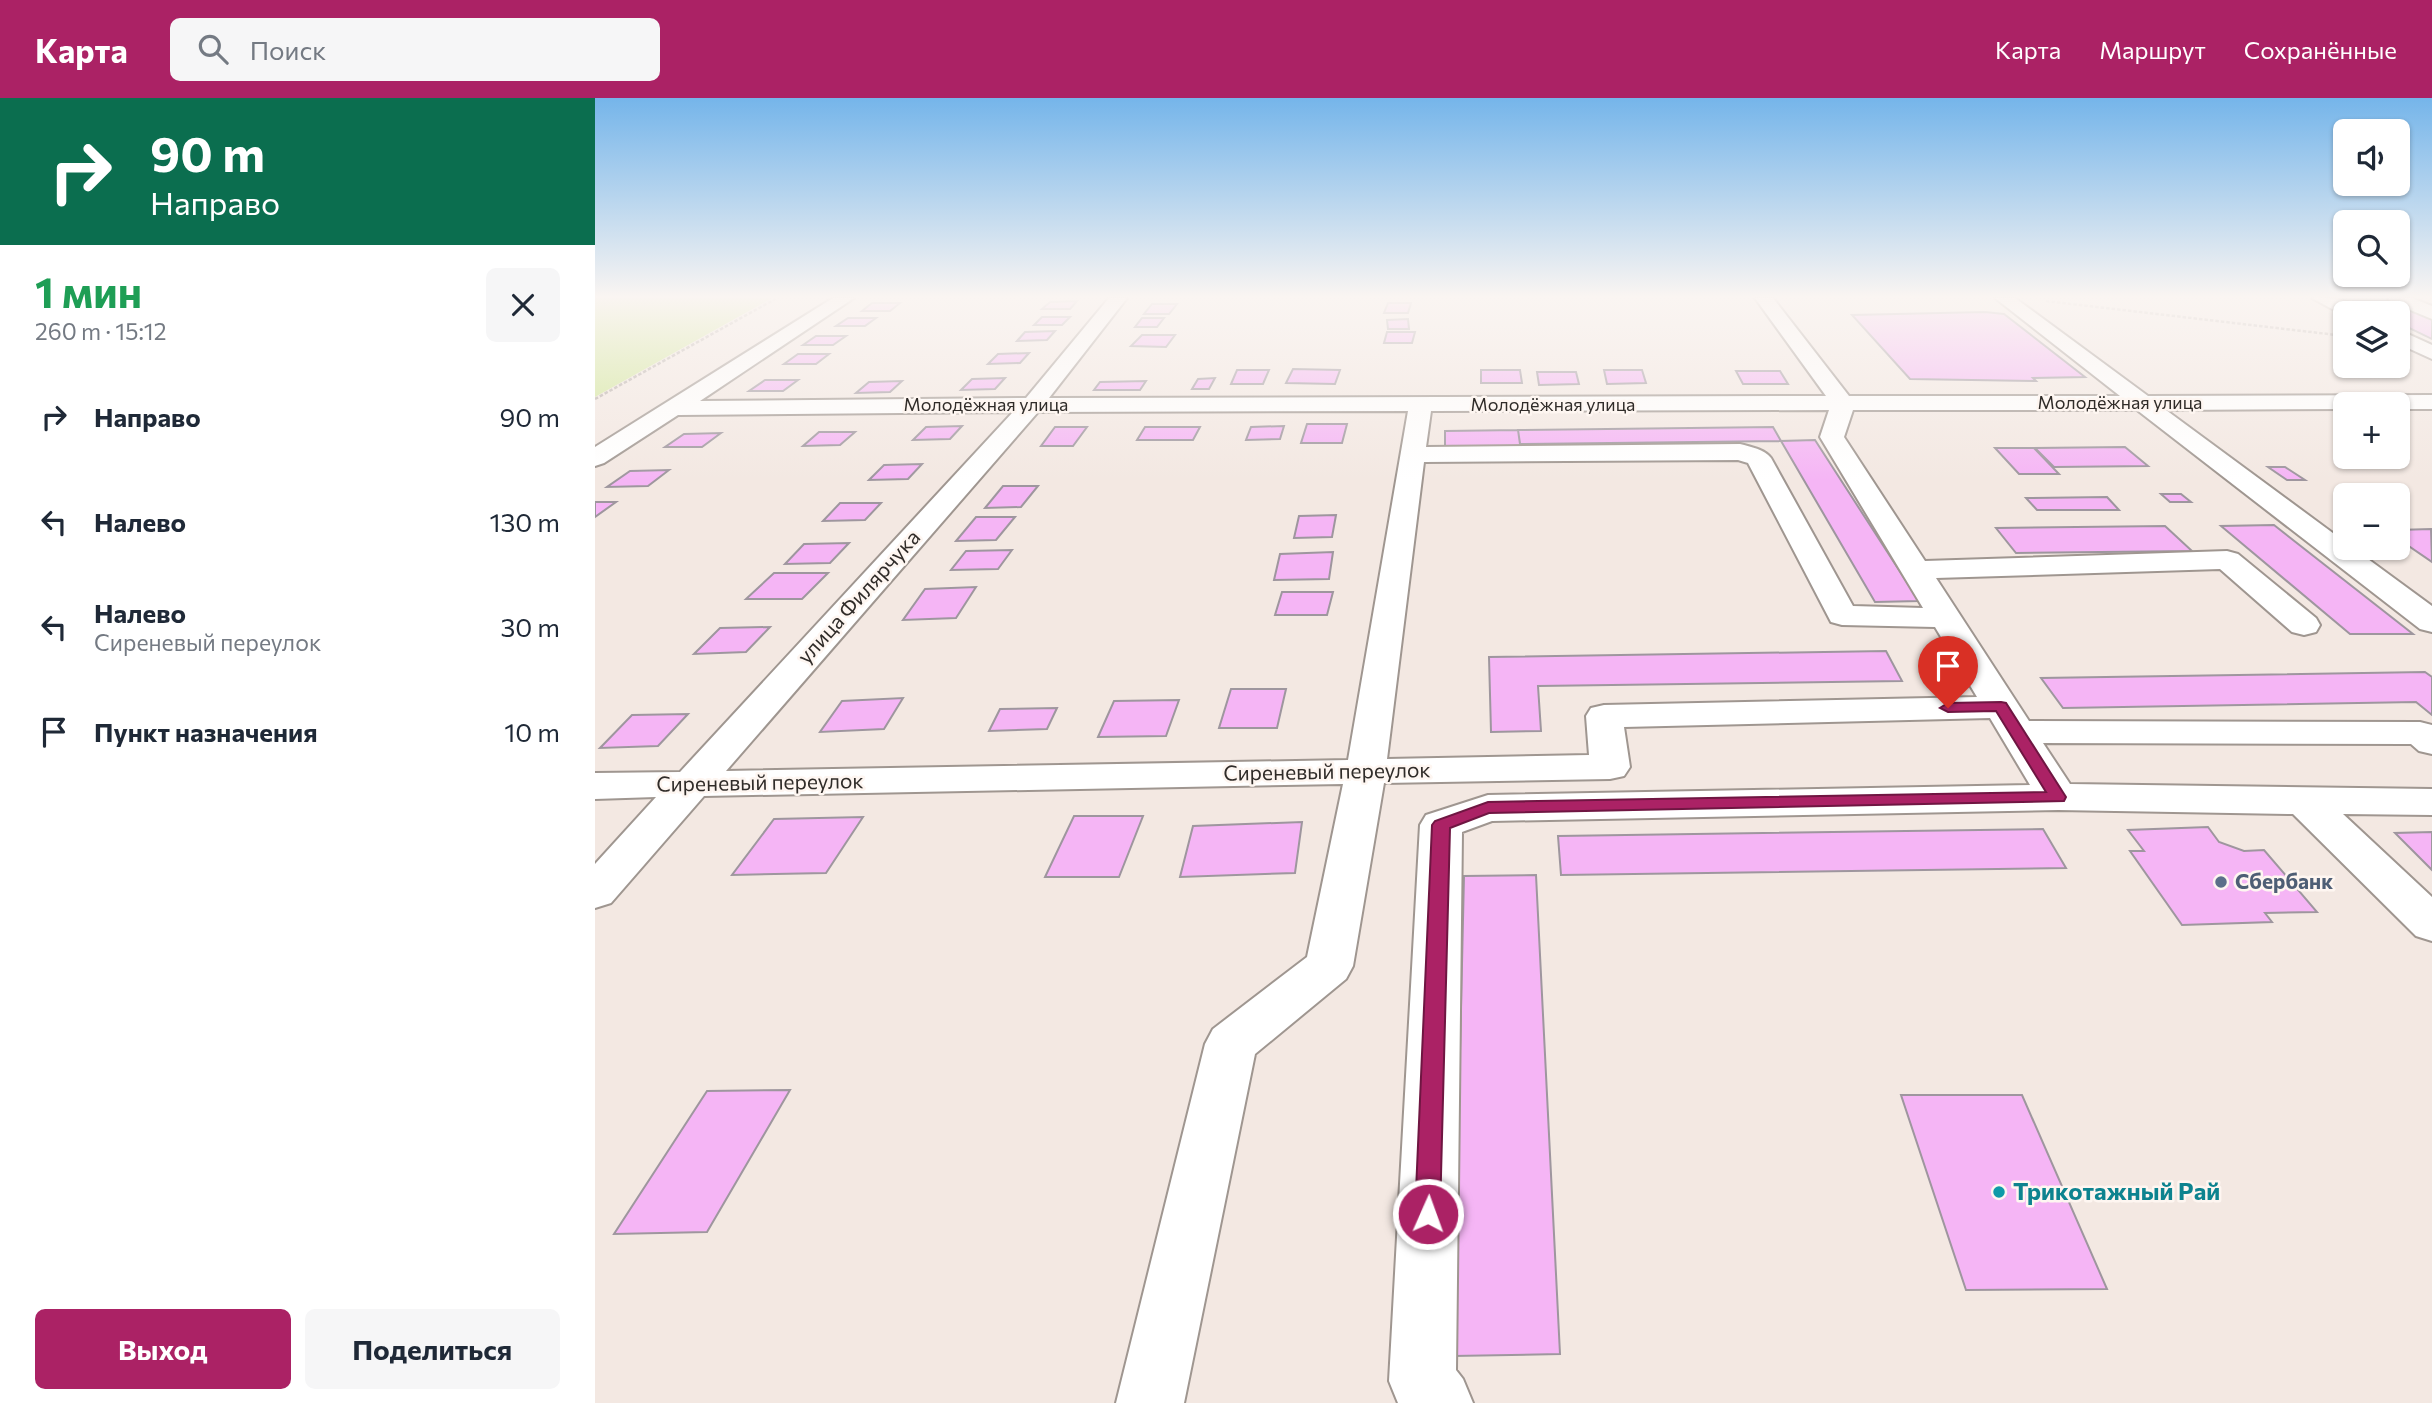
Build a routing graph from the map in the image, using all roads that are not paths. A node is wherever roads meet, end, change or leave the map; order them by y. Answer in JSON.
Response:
{"nodes":[{"id":1,"x":750,"y":359,"type":"edge"},
{"id":2,"x":1069,"y":359,"type":"edge"},
{"id":3,"x":1809,"y":359,"type":"edge"},
{"id":4,"x":2085,"y":359,"type":"edge"},
{"id":5,"x":2432,"y":402,"type":"edge"},
{"id":6,"x":2143,"y":403,"type":"junction"},
{"id":7,"x":1033,"y":404,"type":"junction"},
{"id":8,"x":1843,"y":404,"type":"junction"},
{"id":9,"x":1420,"y":406,"type":"junction"},
{"id":10,"x":674,"y":408,"type":"junction"},
{"id":11,"x":1413,"y":455,"type":"junction"},
{"id":12,"x":595,"y":458,"type":"edge"},
{"id":13,"x":1915,"y":570,"type":"junction"},
{"id":14,"x":1945,"y":618,"type":"junction"},
{"id":15,"x":2432,"y":622,"type":"edge"},
{"id":16,"x":2304,"y":625,"type":"dead end"},
{"id":17,"x":2009,"y":719,"type":"junction"},
{"id":18,"x":2432,"y":744,"type":"edge"},
{"id":19,"x":1366,"y":771,"type":"junction"},
{"id":20,"x":691,"y":784,"type":"junction"},
{"id":21,"x":595,"y":786,"type":"edge"},
{"id":22,"x":2058,"y":797,"type":"junction"},
{"id":23,"x":2304,"y":801,"type":"junction"},
{"id":24,"x":2432,"y":802,"type":"edge"},
{"id":25,"x":595,"y":892,"type":"edge"},
{"id":26,"x":2432,"y":924,"type":"edge"},
{"id":27,"x":1150,"y":1403,"type":"edge"},
{"id":28,"x":1439,"y":1403,"type":"edge"}],
"edges":[{"from":1,"to":10,"type":"street"},
{"from":2,"to":7,"type":"street","name":"улица Филярчука"},
{"from":3,"to":8,"type":"street"},
{"from":4,"to":6,"type":"street"},
{"from":5,"to":6,"type":"street","name":"Молодёжная улица"},
{"from":6,"to":8,"type":"street","name":"Молодёжная улица"},
{"from":6,"to":15,"type":"street"},
{"from":7,"to":9,"type":"street","name":"Молодёжная улица"},
{"from":7,"to":10,"type":"street","name":"Молодёжная улица"},
{"from":7,"to":20,"type":"street","name":"улица Филярчука"},
{"from":8,"to":9,"type":"street","name":"Молодёжная улица"},
{"from":8,"to":13,"type":"street"},
{"from":9,"to":11,"type":"street"},
{"from":10,"to":12,"type":"street"},
{"from":11,"to":14,"type":"street"},
{"from":11,"to":19,"type":"street"},
{"from":13,"to":14,"type":"street"},
{"from":13,"to":16,"type":"street"},
{"from":14,"to":17,"type":"street"},
{"from":17,"to":18,"type":"street"},
{"from":17,"to":19,"type":"street","name":"Сиреневый переулок"},
{"from":17,"to":22,"type":"street"},
{"from":19,"to":20,"type":"street","name":"Сиреневый переулок"},
{"from":19,"to":27,"type":"street"},
{"from":20,"to":21,"type":"street","name":"Сиреневый переулок"},
{"from":20,"to":25,"type":"street","name":"улица Филярчука"},
{"from":22,"to":23,"type":"street"},
{"from":22,"to":28,"type":"street"},
{"from":23,"to":24,"type":"street"},
{"from":23,"to":26,"type":"street"}]}
